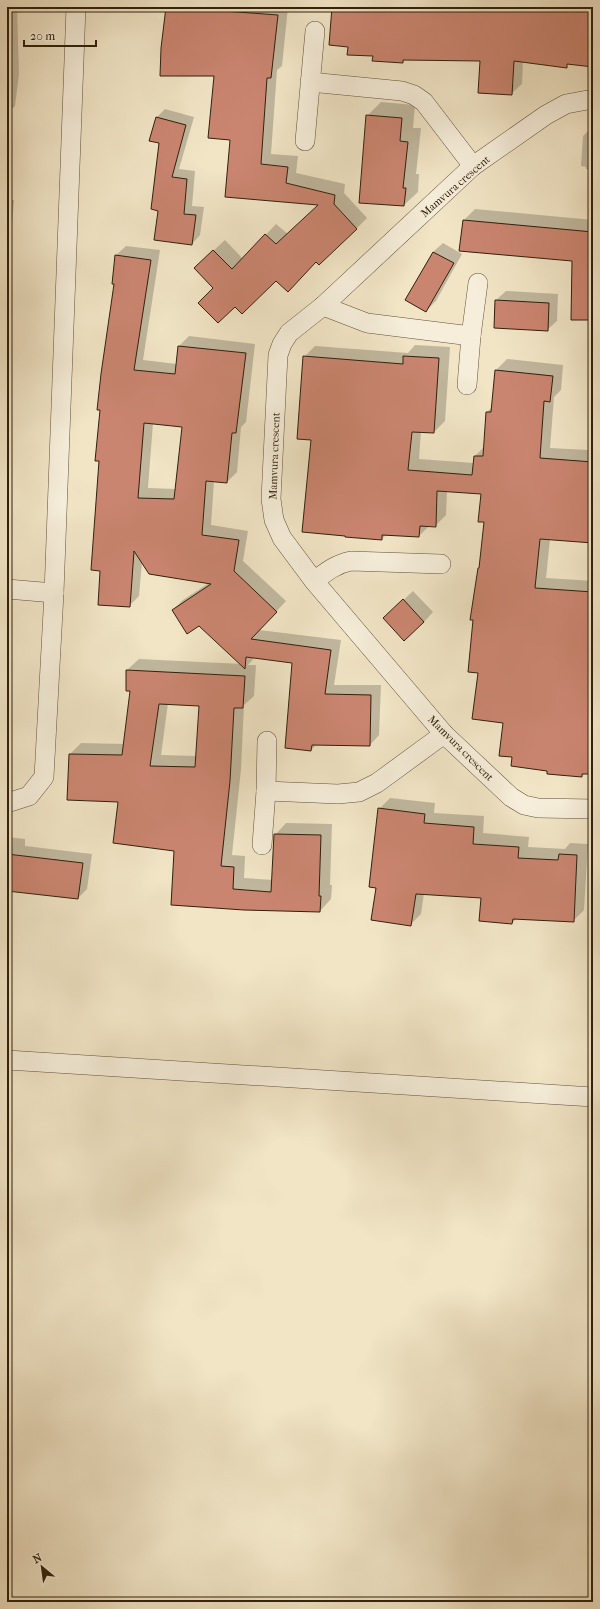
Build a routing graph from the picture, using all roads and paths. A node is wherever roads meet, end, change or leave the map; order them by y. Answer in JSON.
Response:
{"nodes":[{"id":1,"x":76,"y":7,"type":"edge"},
{"id":2,"x":315,"y":31,"type":"dead end"},
{"id":3,"x":310,"y":82,"type":"junction"},
{"id":4,"x":593,"y":99,"type":"edge"},
{"id":5,"x":305,"y":141,"type":"dead end"},
{"id":6,"x":473,"y":166,"type":"junction"},
{"id":7,"x":478,"y":283,"type":"dead end"},
{"id":8,"x":323,"y":306,"type":"junction"},
{"id":9,"x":471,"y":336,"type":"junction"},
{"id":10,"x":467,"y":385,"type":"dead end"},
{"id":11,"x":441,"y":564,"type":"dead end"},
{"id":12,"x":314,"y":581,"type":"junction"},
{"id":13,"x":7,"y":589,"type":"edge"},
{"id":14,"x":54,"y":593,"type":"junction"},
{"id":15,"x":444,"y":734,"type":"junction"},
{"id":16,"x":267,"y":741,"type":"dead end"},
{"id":17,"x":266,"y":791,"type":"junction"},
{"id":18,"x":7,"y":803,"type":"edge"},
{"id":19,"x":593,"y":809,"type":"edge"},
{"id":20,"x":262,"y":845,"type":"dead end"},
{"id":21,"x":7,"y":1060,"type":"edge"},
{"id":22,"x":593,"y":1097,"type":"edge"}],
"edges":[{"from":1,"to":14,"type":"street"},
{"from":2,"to":3,"type":"street"},
{"from":3,"to":5,"type":"street"},
{"from":3,"to":6,"type":"street"},
{"from":4,"to":6,"type":"street","name":"Mamvura crescent"},
{"from":6,"to":8,"type":"street","name":"Mamvura crescent"},
{"from":7,"to":9,"type":"street"},
{"from":8,"to":9,"type":"street"},
{"from":8,"to":12,"type":"street","name":"Mamvura crescent"},
{"from":9,"to":10,"type":"street"},
{"from":11,"to":12,"type":"street"},
{"from":12,"to":15,"type":"street","name":"Mamvura crescent"},
{"from":13,"to":14,"type":"street"},
{"from":14,"to":18,"type":"street"},
{"from":15,"to":17,"type":"street"},
{"from":15,"to":19,"type":"street","name":"Mamvura crescent"},
{"from":16,"to":17,"type":"street"},
{"from":17,"to":20,"type":"street"},
{"from":21,"to":22,"type":"street"}]}
